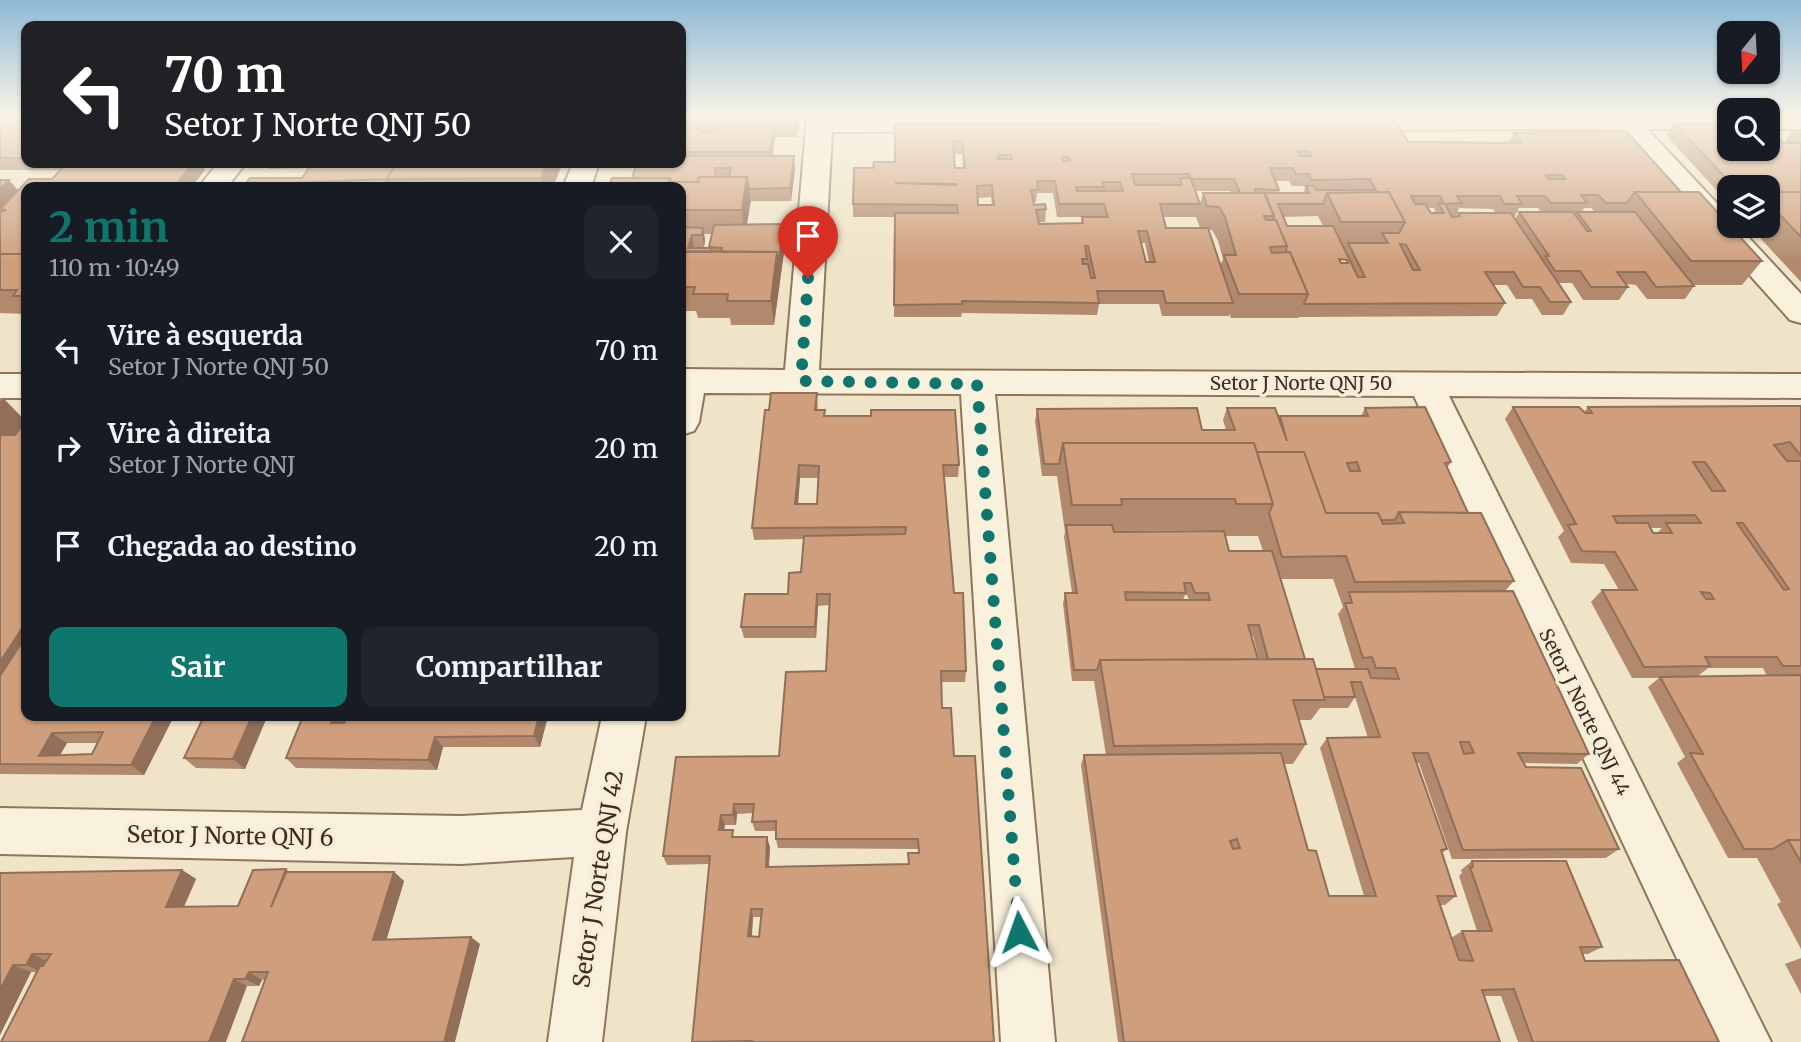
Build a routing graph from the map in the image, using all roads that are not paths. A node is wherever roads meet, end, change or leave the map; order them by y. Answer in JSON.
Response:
{"nodes":[{"id":1,"x":817,"y":166,"type":"edge"},
{"id":2,"x":1667,"y":166,"type":"edge"},
{"id":3,"x":228,"y":168,"type":"edge"},
{"id":4,"x":217,"y":182,"type":"edge"},
{"id":5,"x":1801,"y":313,"type":"edge"},
{"id":6,"x":686,"y":381,"type":"edge"},
{"id":7,"x":801,"y":381,"type":"junction"},
{"id":8,"x":1425,"y":383,"type":"junction"},
{"id":9,"x":977,"y":384,"type":"junction"},
{"id":10,"x":0,"y":386,"type":"edge"},
{"id":11,"x":21,"y":386,"type":"edge"},
{"id":12,"x":1801,"y":386,"type":"edge"},
{"id":13,"x":623,"y":721,"type":"edge"},
{"id":14,"x":0,"y":831,"type":"edge"},
{"id":15,"x":602,"y":832,"type":"junction"},
{"id":16,"x":575,"y":1042,"type":"edge"},
{"id":17,"x":1028,"y":1042,"type":"edge"},
{"id":18,"x":1744,"y":1042,"type":"edge"}],
"edges":[{"from":1,"to":7,"type":"street"},
{"from":2,"to":5,"type":"street"},
{"from":3,"to":4,"type":"street"},
{"from":6,"to":7,"type":"street","name":"Setor J Norte QNJ 50"},
{"from":7,"to":9,"type":"street","name":"Setor J Norte QNJ 50"},
{"from":8,"to":9,"type":"street","name":"Setor J Norte QNJ 50"},
{"from":8,"to":12,"type":"street","name":"Setor J Norte QNJ 50"},
{"from":8,"to":18,"type":"street","name":"Setor J Norte QNJ 44"},
{"from":9,"to":17,"type":"street"},
{"from":10,"to":11,"type":"street"},
{"from":13,"to":15,"type":"street","name":"Setor J Norte QNJ 42"},
{"from":14,"to":15,"type":"street","name":"Setor J Norte QNJ 6"},
{"from":15,"to":16,"type":"street","name":"Setor J Norte QNJ 42"}]}
